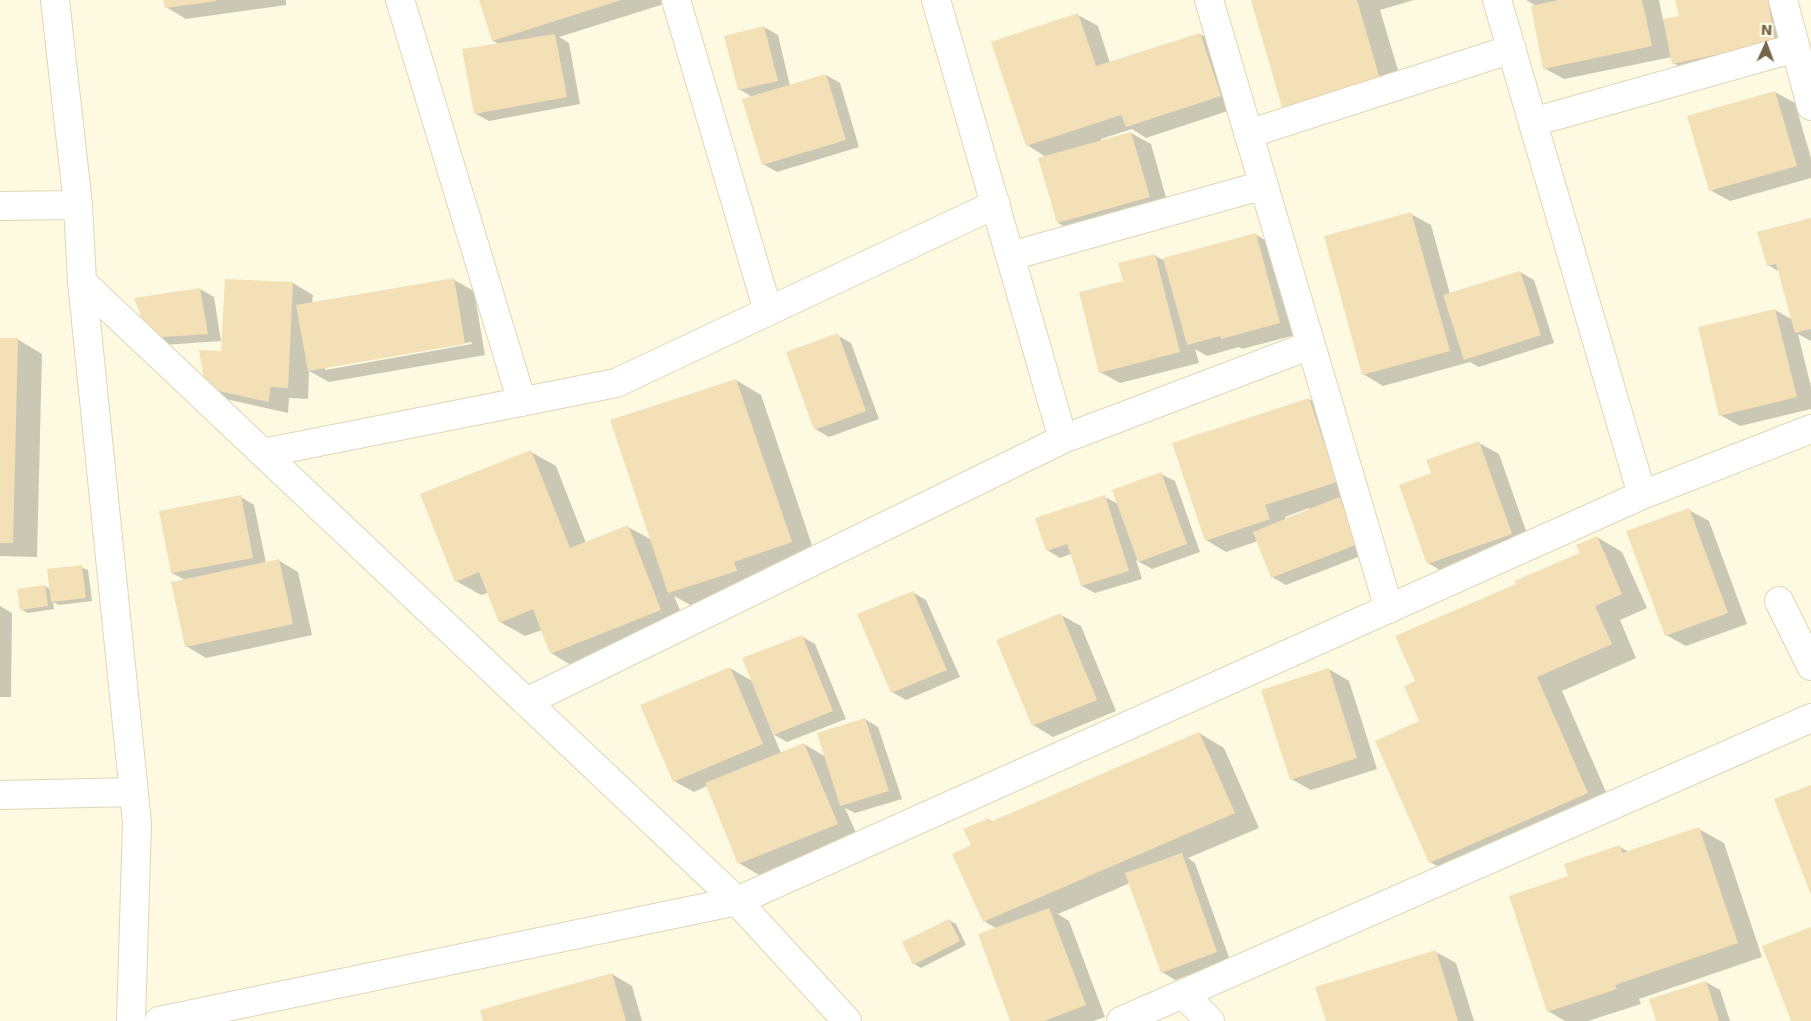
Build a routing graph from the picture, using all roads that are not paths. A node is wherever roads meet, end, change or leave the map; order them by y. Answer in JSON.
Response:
{"nodes":[{"id":1,"x":55,"y":0,"type":"edge"},
{"id":2,"x":400,"y":0,"type":"edge"},
{"id":3,"x":676,"y":0,"type":"edge"},
{"id":4,"x":936,"y":0,"type":"edge"},
{"id":5,"x":1209,"y":0,"type":"edge"},
{"id":6,"x":1497,"y":0,"type":"edge"},
{"id":7,"x":1783,"y":0,"type":"edge"},
{"id":8,"x":1794,"y":48,"type":"junction"},
{"id":9,"x":1512,"y":49,"type":"junction"},
{"id":10,"x":1811,"y":106,"type":"edge"},
{"id":11,"x":1533,"y":122,"type":"junction"},
{"id":12,"x":1248,"y":134,"type":"junction"},
{"id":13,"x":1264,"y":185,"type":"junction"},
{"id":14,"x":996,"y":204,"type":"junction"},
{"id":15,"x":78,"y":205,"type":"junction"},
{"id":16,"x":0,"y":206,"type":"edge"},
{"id":17,"x":1011,"y":256,"type":"junction"},
{"id":18,"x":82,"y":282,"type":"junction"},
{"id":19,"x":768,"y":311,"type":"junction"},
{"id":20,"x":1311,"y":345,"type":"junction"},
{"id":21,"x":522,"y":402,"type":"junction"},
{"id":22,"x":1811,"y":429,"type":"edge"},
{"id":23,"x":1063,"y":439,"type":"junction"},
{"id":24,"x":263,"y":453,"type":"junction"},
{"id":25,"x":1642,"y":495,"type":"junction"},
{"id":26,"x":1779,"y":601,"type":"dead end"},
{"id":27,"x":1389,"y":608,"type":"junction"},
{"id":28,"x":1811,"y":666,"type":"edge"},
{"id":29,"x":526,"y":702,"type":"junction"},
{"id":30,"x":1811,"y":718,"type":"edge"},
{"id":31,"x":134,"y":792,"type":"junction"},
{"id":32,"x":0,"y":795,"type":"edge"},
{"id":33,"x":737,"y":901,"type":"junction"},
{"id":34,"x":1183,"y":994,"type":"junction"},
{"id":35,"x":131,"y":1021,"type":"edge"},
{"id":36,"x":159,"y":1021,"type":"edge"},
{"id":37,"x":847,"y":1021,"type":"edge"},
{"id":38,"x":1121,"y":1021,"type":"edge"},
{"id":39,"x":1210,"y":1021,"type":"edge"}],
"edges":[{"from":1,"to":15,"type":"street"},
{"from":2,"to":21,"type":"street"},
{"from":3,"to":19,"type":"street"},
{"from":4,"to":14,"type":"street"},
{"from":5,"to":12,"type":"street"},
{"from":6,"to":9,"type":"street"},
{"from":7,"to":8,"type":"street"},
{"from":8,"to":10,"type":"street"},
{"from":8,"to":11,"type":"street"},
{"from":9,"to":11,"type":"street"},
{"from":9,"to":12,"type":"street"},
{"from":11,"to":25,"type":"street"},
{"from":12,"to":13,"type":"street"},
{"from":13,"to":17,"type":"street"},
{"from":13,"to":20,"type":"street"},
{"from":14,"to":17,"type":"street"},
{"from":14,"to":19,"type":"street"},
{"from":15,"to":16,"type":"street"},
{"from":15,"to":18,"type":"street"},
{"from":17,"to":23,"type":"street"},
{"from":18,"to":24,"type":"street"},
{"from":18,"to":31,"type":"street"},
{"from":19,"to":21,"type":"street"},
{"from":20,"to":23,"type":"street"},
{"from":20,"to":27,"type":"street"},
{"from":21,"to":24,"type":"street"},
{"from":22,"to":25,"type":"street"},
{"from":23,"to":29,"type":"street"},
{"from":24,"to":29,"type":"street"},
{"from":25,"to":27,"type":"street"},
{"from":26,"to":28,"type":"street"},
{"from":27,"to":33,"type":"street"},
{"from":29,"to":33,"type":"street"},
{"from":30,"to":34,"type":"street"},
{"from":31,"to":32,"type":"street"},
{"from":31,"to":35,"type":"street"},
{"from":33,"to":36,"type":"street"},
{"from":33,"to":37,"type":"street"},
{"from":34,"to":38,"type":"street"},
{"from":34,"to":39,"type":"street"}]}
